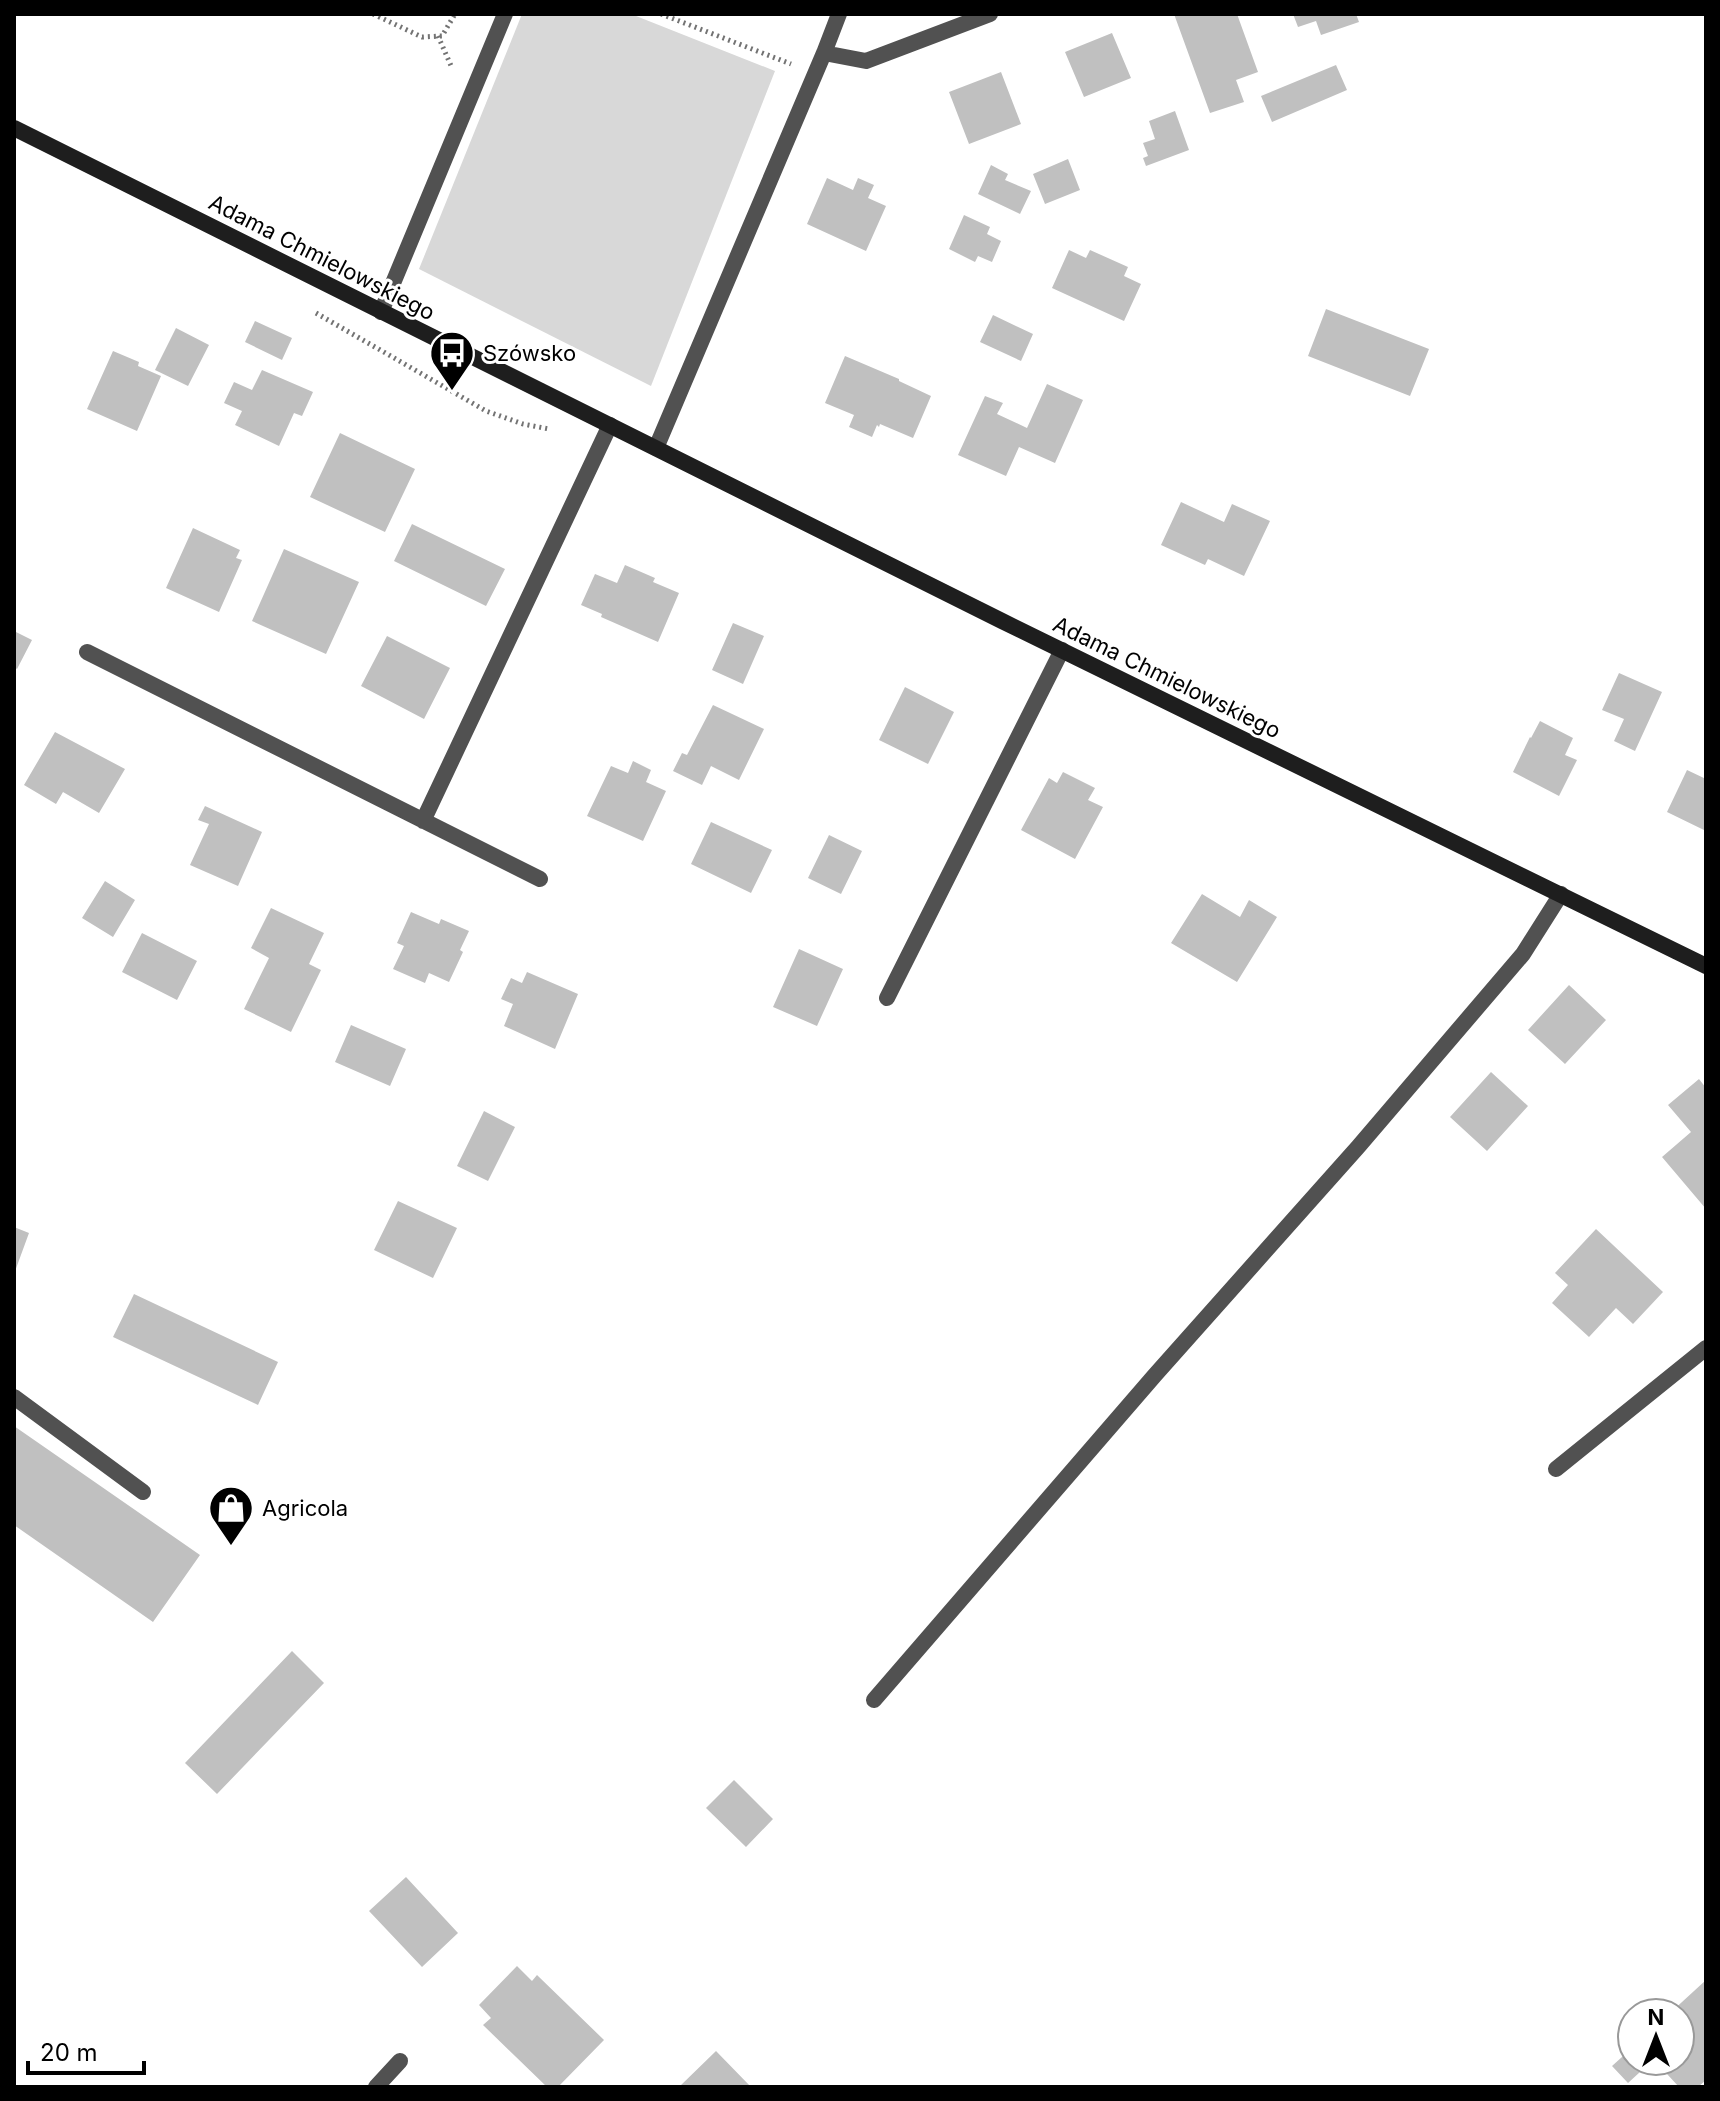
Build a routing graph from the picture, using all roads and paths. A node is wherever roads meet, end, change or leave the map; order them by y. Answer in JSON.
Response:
{"nodes":[{"id":1,"x":373,"y":14,"type":"edge"},
{"id":2,"x":455,"y":14,"type":"edge"},
{"id":3,"x":505,"y":14,"type":"edge"},
{"id":4,"x":661,"y":14,"type":"edge"},
{"id":5,"x":839,"y":14,"type":"edge"},
{"id":6,"x":990,"y":14,"type":"edge"},
{"id":7,"x":824,"y":53,"type":"junction"},
{"id":8,"x":816,"y":74,"type":"junction"},
{"id":9,"x":14,"y":128,"type":"edge"},
{"id":10,"x":381,"y":312,"type":"junction"},
{"id":11,"x":610,"y":425,"type":"junction"},
{"id":12,"x":656,"y":448,"type":"junction"},
{"id":13,"x":1062,"y":650,"type":"junction"},
{"id":14,"x":87,"y":652,"type":"dead end"},
{"id":15,"x":423,"y":821,"type":"junction"},
{"id":16,"x":540,"y":879,"type":"dead end"},
{"id":17,"x":1561,"y":894,"type":"junction"},
{"id":18,"x":1706,"y":966,"type":"edge"},
{"id":19,"x":887,"y":998,"type":"dead end"},
{"id":20,"x":1706,"y":1348,"type":"edge"},
{"id":21,"x":14,"y":1397,"type":"edge"},
{"id":22,"x":1556,"y":1469,"type":"dead end"},
{"id":23,"x":143,"y":1492,"type":"dead end"},
{"id":24,"x":874,"y":1700,"type":"dead end"},
{"id":25,"x":400,"y":2061,"type":"dead end"},
{"id":26,"x":376,"y":2087,"type":"edge"}],
"edges":[{"from":1,"to":2,"type":"path"},
{"from":3,"to":10,"type":"street"},
{"from":4,"to":8,"type":"path"},
{"from":5,"to":7,"type":"street"},
{"from":6,"to":7,"type":"street"},
{"from":7,"to":8,"type":"street"},
{"from":8,"to":12,"type":"street"},
{"from":9,"to":10,"type":"street","name":"Adama Chmielowskiego"},
{"from":10,"to":11,"type":"street","name":"Adama Chmielowskiego"},
{"from":11,"to":12,"type":"street","name":"Adama Chmielowskiego"},
{"from":11,"to":15,"type":"street"},
{"from":12,"to":13,"type":"street","name":"Adama Chmielowskiego"},
{"from":13,"to":17,"type":"street","name":"Adama Chmielowskiego"},
{"from":13,"to":19,"type":"street"},
{"from":14,"to":15,"type":"street"},
{"from":15,"to":16,"type":"street"},
{"from":17,"to":18,"type":"street","name":"Adama Chmielowskiego"},
{"from":17,"to":24,"type":"street"},
{"from":20,"to":22,"type":"street"},
{"from":21,"to":23,"type":"street"},
{"from":25,"to":26,"type":"street"}]}
